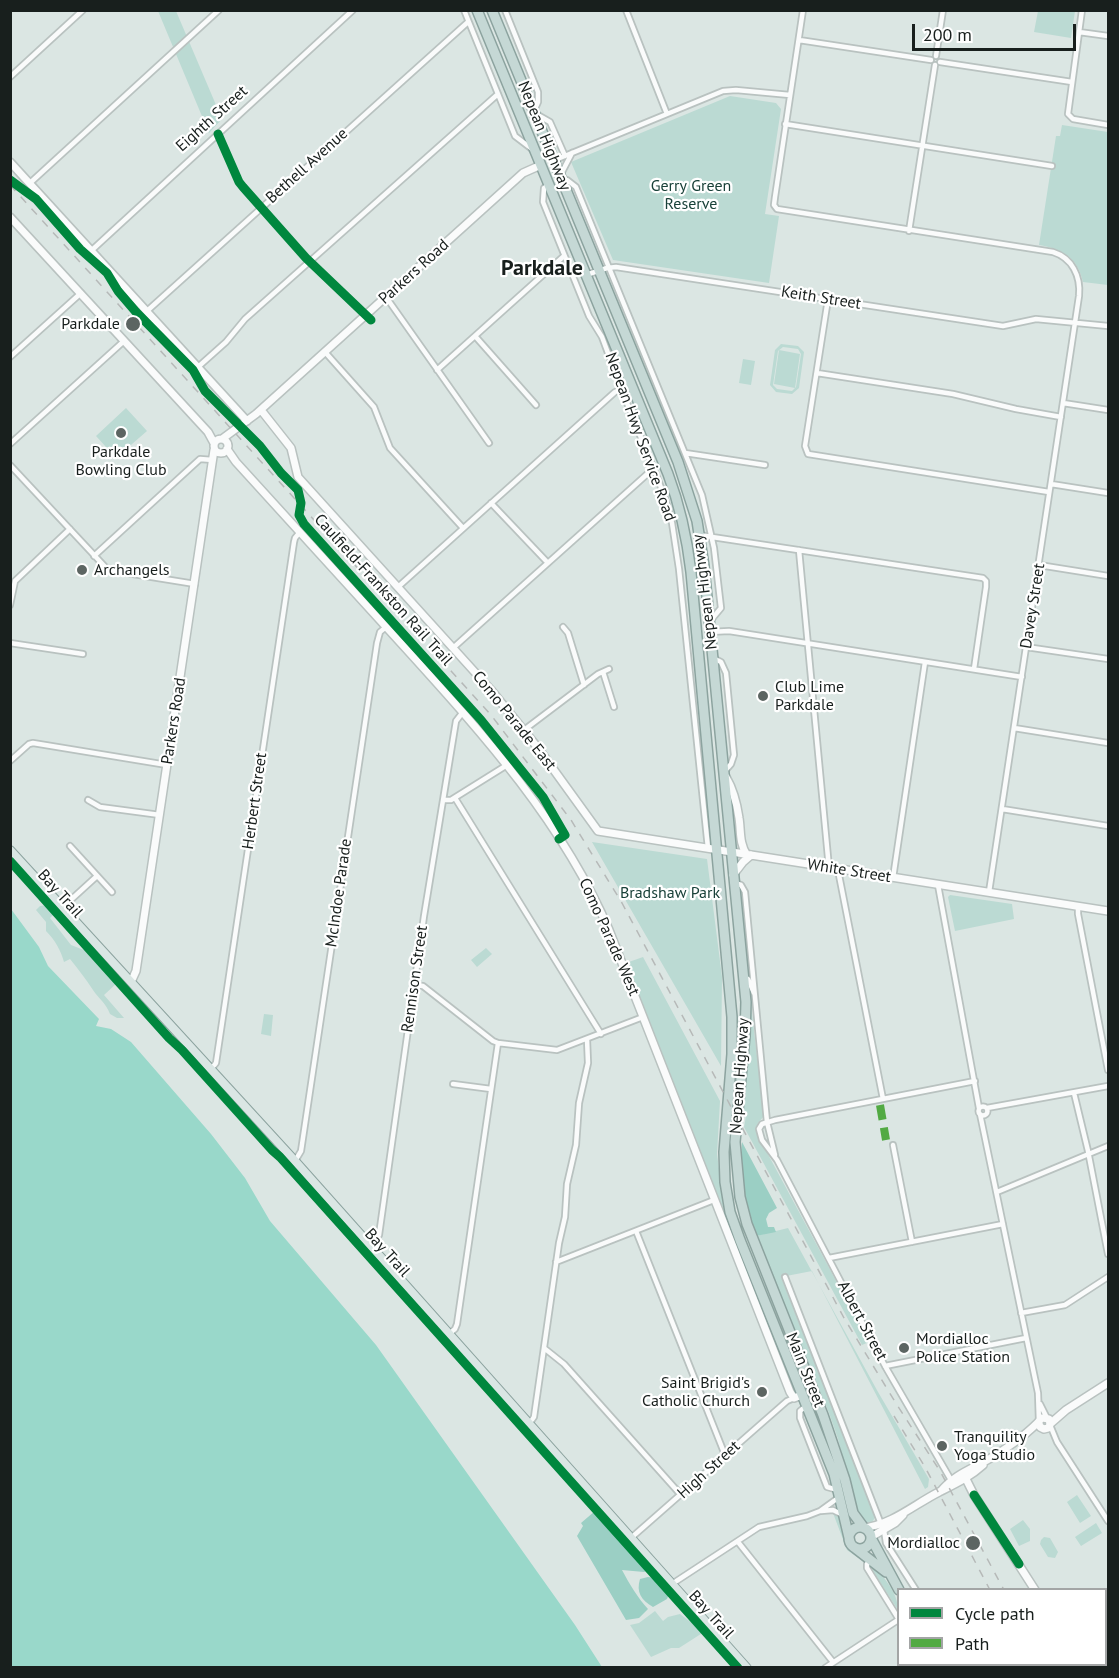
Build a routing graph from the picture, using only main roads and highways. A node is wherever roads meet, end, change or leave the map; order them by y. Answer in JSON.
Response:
{"nodes":[{"id":1,"x":477,"y":10,"type":"edge"},
{"id":2,"x":492,"y":10,"type":"edge"},
{"id":3,"x":554,"y":160,"type":"junction"},
{"id":4,"x":541,"y":165,"type":"junction"},
{"id":5,"x":708,"y":606,"type":"junction"},
{"id":6,"x":691,"y":629,"type":"junction"},
{"id":7,"x":710,"y":632,"type":"junction"},
{"id":8,"x":698,"y":649,"type":"junction"},
{"id":9,"x":726,"y":806,"type":"junction"},
{"id":10,"x":713,"y":807,"type":"junction"},
{"id":11,"x":10,"y":850,"type":"edge"},
{"id":12,"x":743,"y":1211,"type":"joint"},
{"id":13,"x":730,"y":1212,"type":"joint"},
{"id":14,"x":773,"y":1291,"type":"junction"},
{"id":15,"x":762,"y":1296,"type":"junction"},
{"id":16,"x":812,"y":1387,"type":"junction"},
{"id":17,"x":794,"y":1395,"type":"junction"},
{"id":18,"x":864,"y":1528,"type":"junction"},
{"id":19,"x":872,"y":1540,"type":"junction"},
{"id":20,"x":851,"y":1544,"type":"junction"},
{"id":21,"x":888,"y":1574,"type":"junction"},
{"id":22,"x":897,"y":1588,"type":"edge"},
{"id":23,"x":747,"y":1668,"type":"edge"}],
"edges":[{"from":1,"to":4,"type":"highway","name":"Nepean Highway"},
{"from":2,"to":3,"type":"highway","name":"Nepean Highway"},
{"from":3,"to":4,"type":"highway"},
{"from":3,"to":5,"type":"highway","name":"Nepean Highway"},
{"from":4,"to":6,"type":"highway","name":"Nepean Highway"},
{"from":5,"to":6,"type":"highway"},
{"from":5,"to":7,"type":"highway","name":"Nepean Highway"},
{"from":6,"to":8,"type":"highway","name":"Nepean Highway"},
{"from":7,"to":8,"type":"highway"},
{"from":7,"to":9,"type":"highway","name":"Nepean Highway"},
{"from":8,"to":10,"type":"highway","name":"Nepean Highway"},
{"from":9,"to":10,"type":"highway"},
{"from":9,"to":12,"type":"highway","name":"Nepean Highway"},
{"from":10,"to":13,"type":"highway","name":"Nepean Highway"},
{"from":11,"to":23,"type":"main road"},
{"from":12,"to":14,"type":"highway","name":"Main Street"},
{"from":13,"to":15,"type":"highway","name":"Main Street"},
{"from":14,"to":15,"type":"highway"},
{"from":14,"to":16,"type":"highway","name":"Main Street"},
{"from":15,"to":17,"type":"highway","name":"Main Street"},
{"from":16,"to":17,"type":"highway"},
{"from":16,"to":18,"type":"highway","name":"Main Street"},
{"from":17,"to":20,"type":"highway","name":"Main Street"},
{"from":18,"to":19,"type":"highway"},
{"from":18,"to":20,"type":"highway"},
{"from":19,"to":20,"type":"highway"},
{"from":19,"to":21,"type":"highway"},
{"from":20,"to":21,"type":"highway"},
{"from":21,"to":22,"type":"highway"}]}
